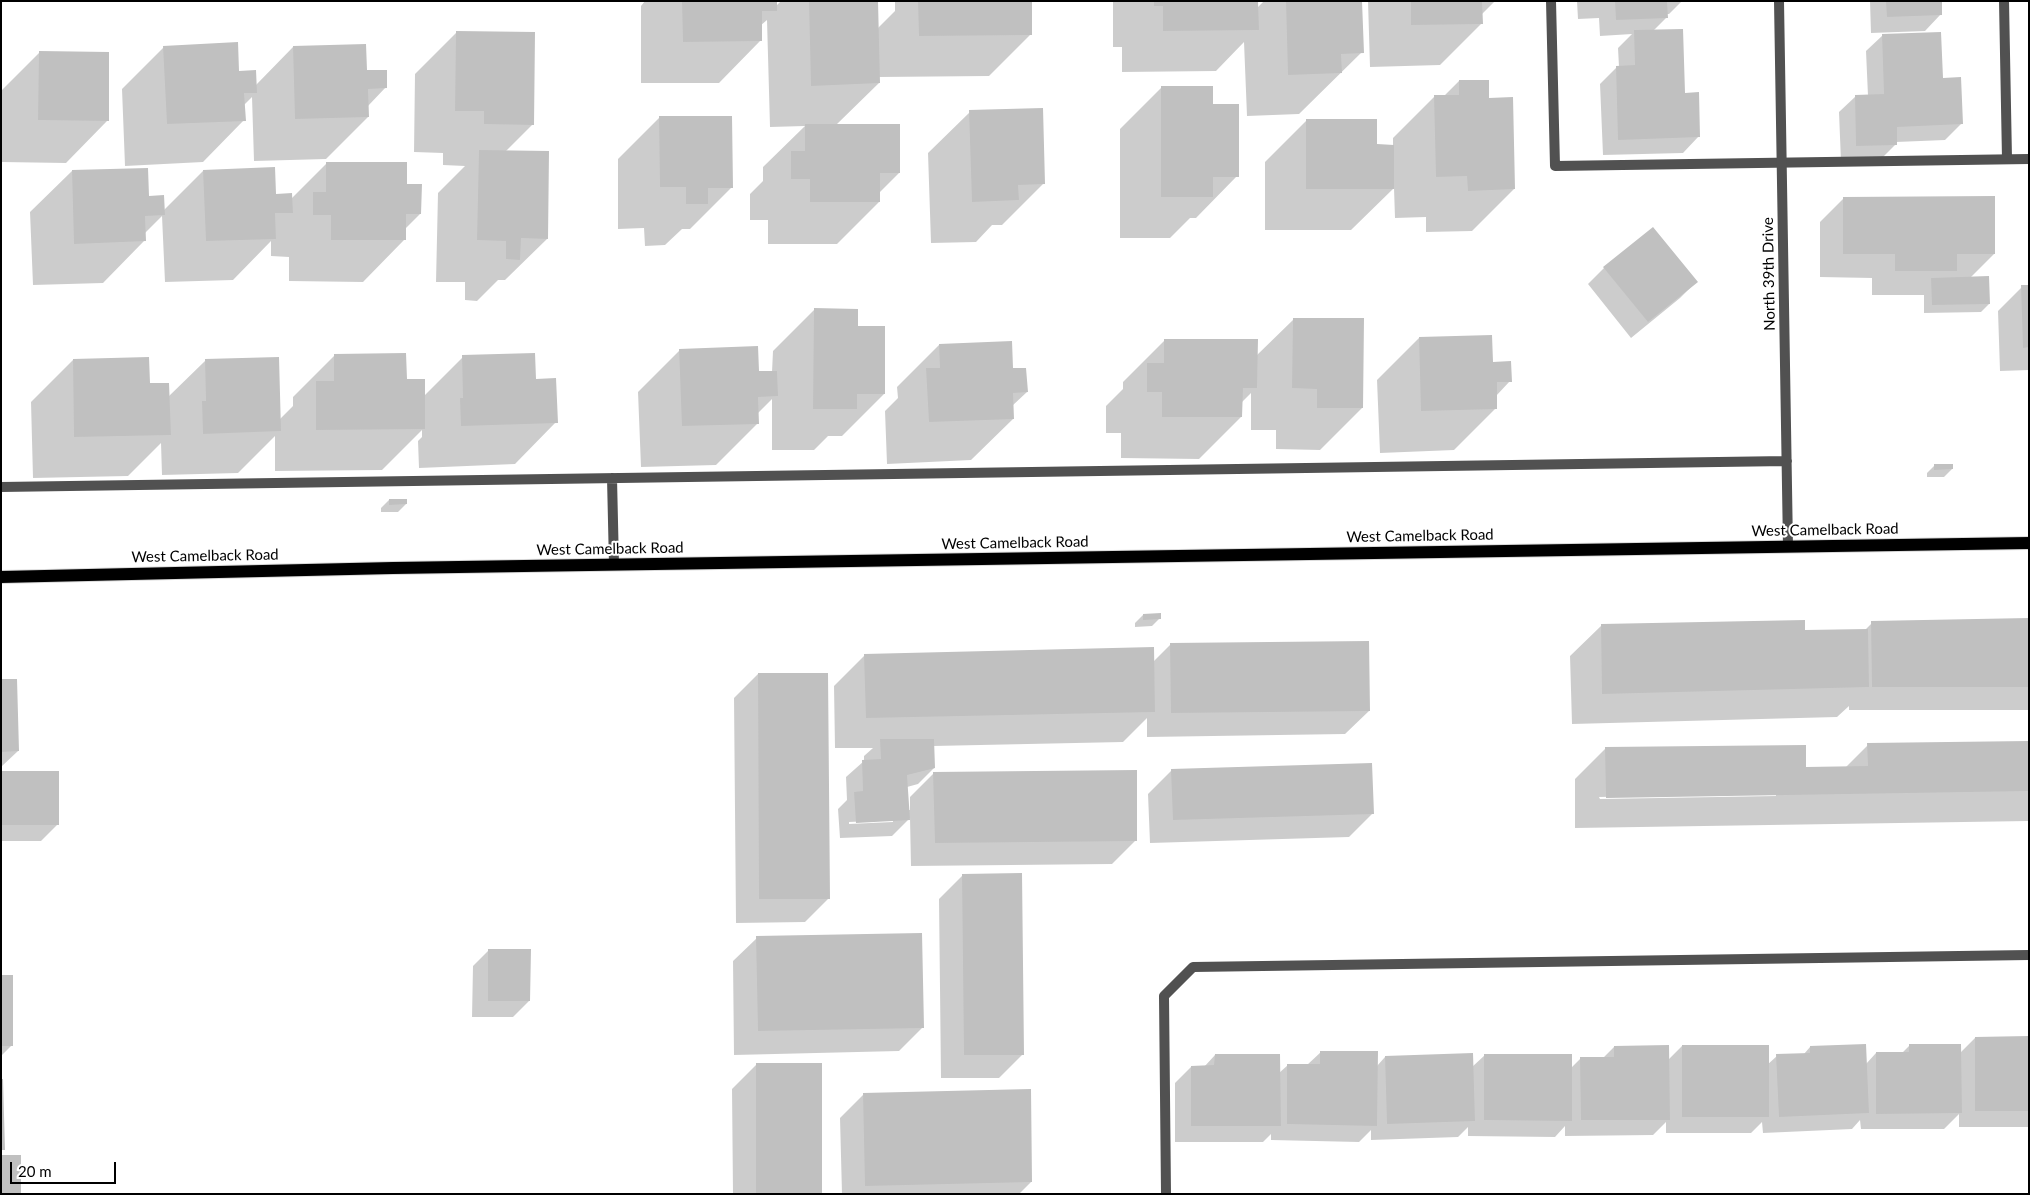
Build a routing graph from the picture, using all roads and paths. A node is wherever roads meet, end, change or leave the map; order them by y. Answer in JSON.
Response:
{"nodes":[{"id":1,"x":1551,"y":1,"type":"edge"},
{"id":2,"x":1779,"y":1,"type":"edge"},
{"id":3,"x":2004,"y":1,"type":"edge"},
{"id":4,"x":2007,"y":159,"type":"junction"},
{"id":5,"x":2029,"y":159,"type":"edge"},
{"id":6,"x":1782,"y":164,"type":"junction"},
{"id":7,"x":1787,"y":461,"type":"junction"},
{"id":8,"x":612,"y":478,"type":"junction"},
{"id":9,"x":1,"y":488,"type":"edge"},
{"id":10,"x":2029,"y":544,"type":"edge"},
{"id":11,"x":1788,"y":547,"type":"junction"},
{"id":12,"x":614,"y":565,"type":"junction"},
{"id":13,"x":1,"y":577,"type":"edge"},
{"id":14,"x":2029,"y":955,"type":"edge"},
{"id":15,"x":1166,"y":1194,"type":"edge"}],
"edges":[{"from":1,"to":6,"type":"street"},
{"from":2,"to":6,"type":"street","name":"North 39th Drive"},
{"from":3,"to":4,"type":"street"},
{"from":4,"to":5,"type":"street"},
{"from":4,"to":6,"type":"street"},
{"from":6,"to":7,"type":"street","name":"North 39th Drive"},
{"from":7,"to":8,"type":"street"},
{"from":7,"to":11,"type":"street","name":"North 39th Drive"},
{"from":8,"to":9,"type":"street"},
{"from":8,"to":12,"type":"street"},
{"from":10,"to":11,"type":"main road","name":"West Camelback Road"},
{"from":11,"to":12,"type":"main road","name":"West Camelback Road"},
{"from":12,"to":13,"type":"main road","name":"West Camelback Road"},
{"from":14,"to":15,"type":"street"}]}
